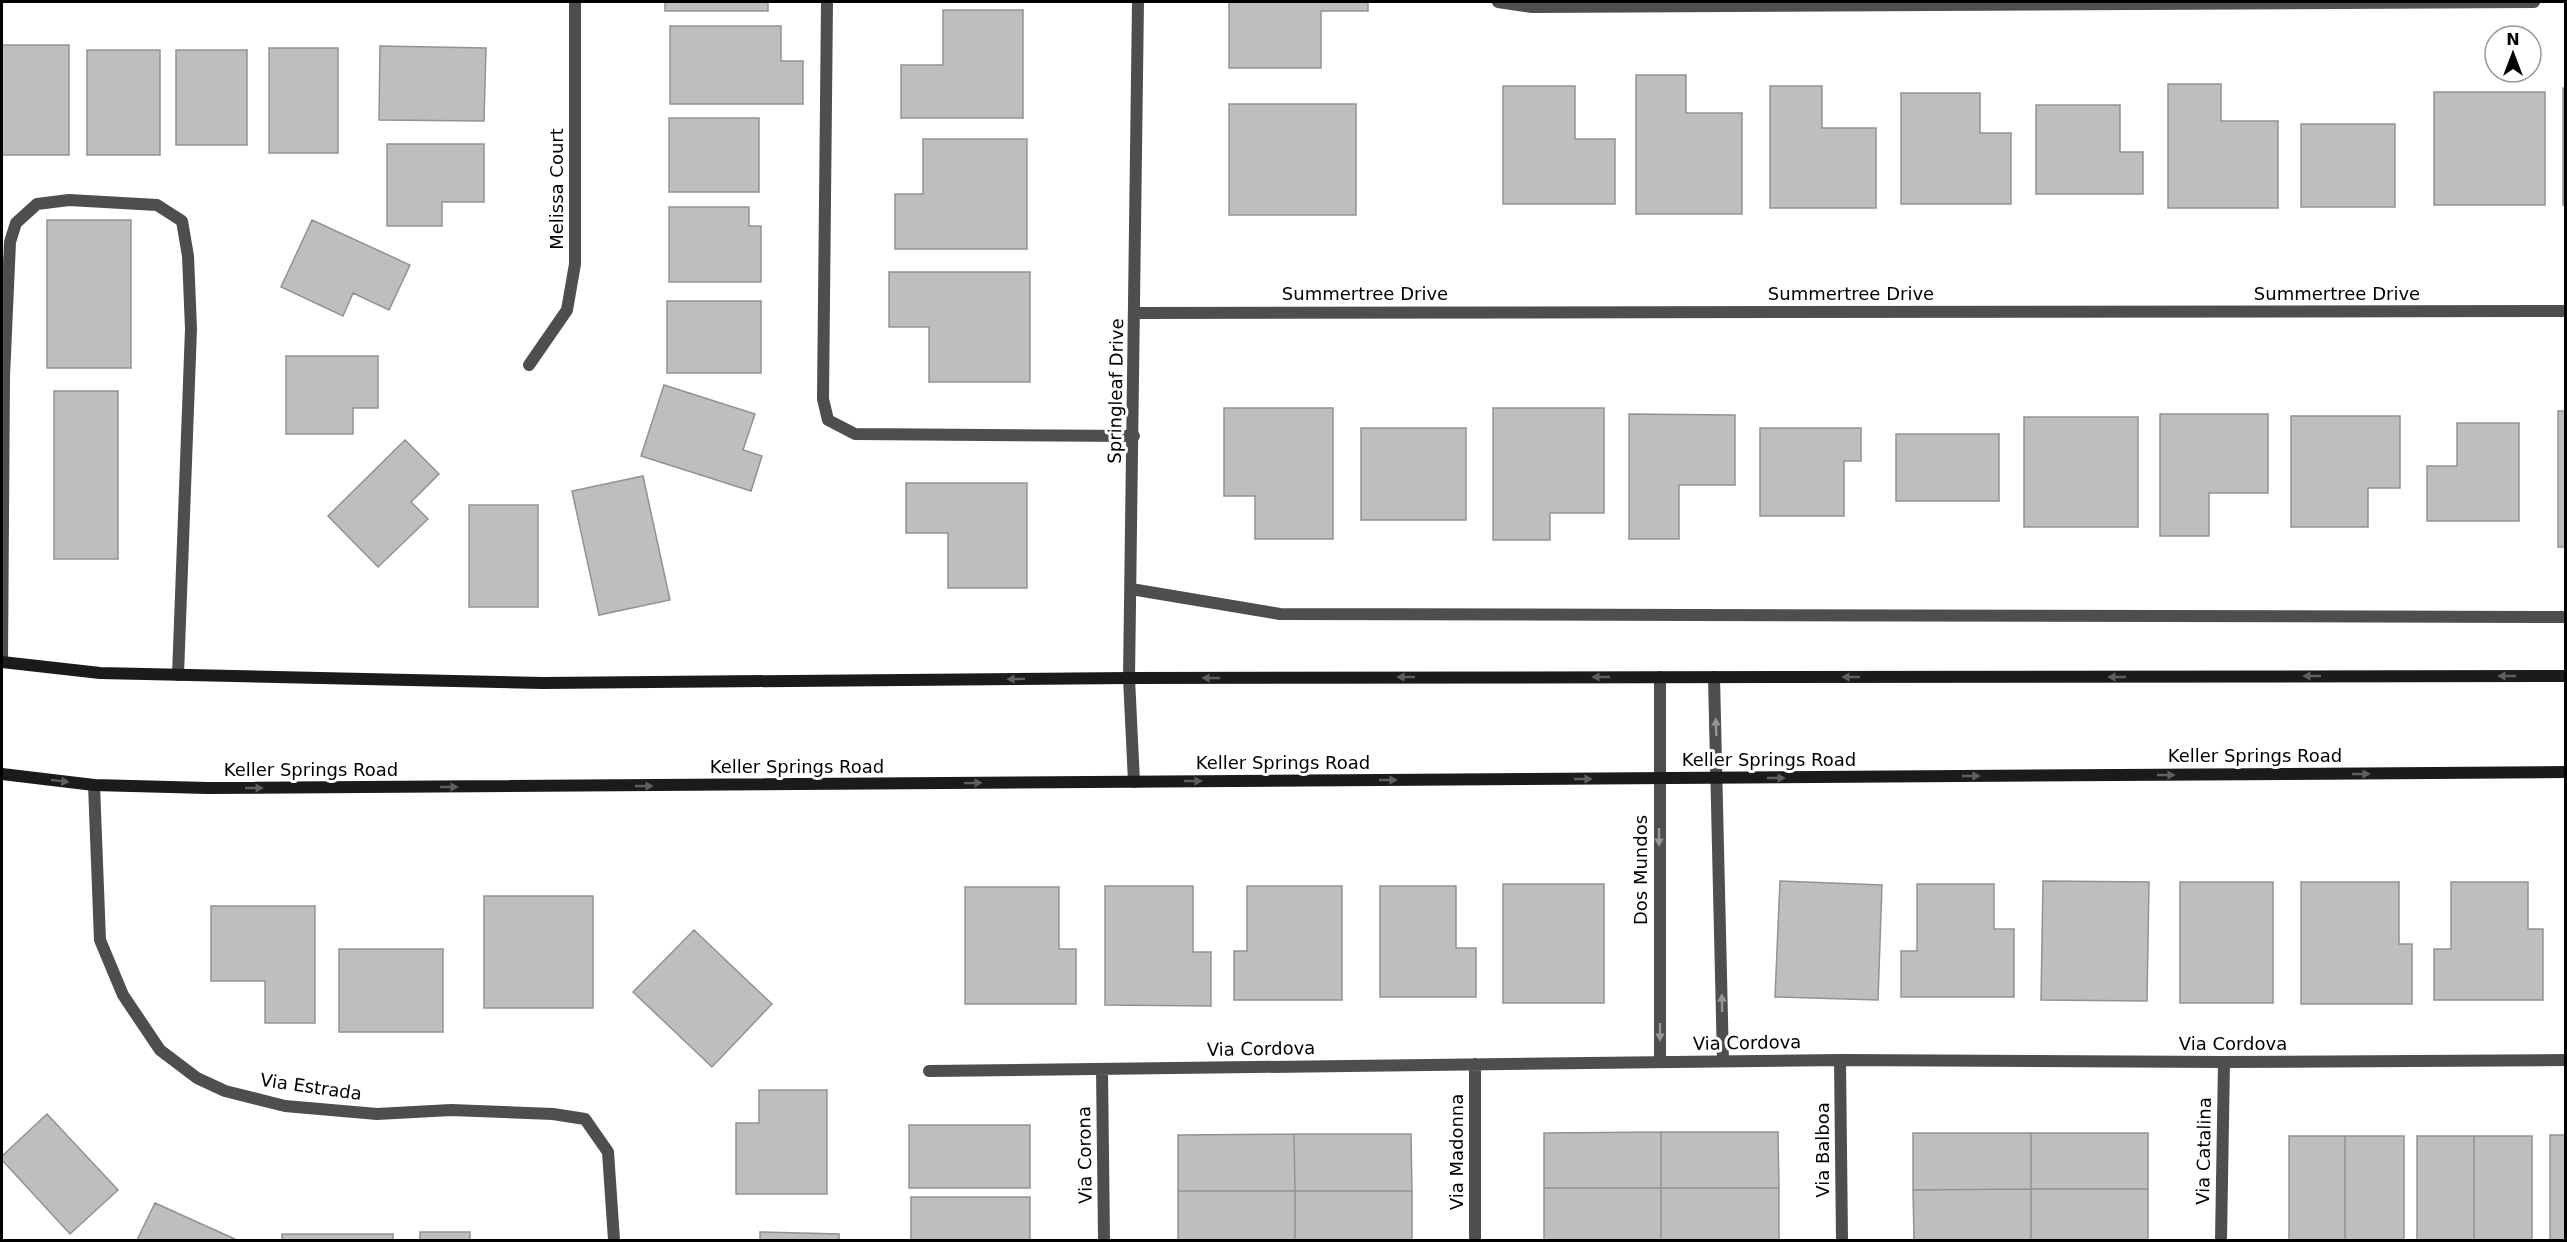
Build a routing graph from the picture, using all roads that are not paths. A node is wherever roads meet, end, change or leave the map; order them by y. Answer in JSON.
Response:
{"nodes":[{"id":1,"x":574,"y":2,"type":"edge"},
{"id":2,"x":827,"y":2,"type":"edge"},
{"id":3,"x":1138,"y":2,"type":"edge"},
{"id":4,"x":1498,"y":2,"type":"edge"},
{"id":5,"x":2534,"y":2,"type":"edge"},
{"id":6,"x":2565,"y":312,"type":"edge"},
{"id":7,"x":1136,"y":313,"type":"junction"},
{"id":8,"x":530,"y":365,"type":"dead end"},
{"id":9,"x":1134,"y":436,"type":"junction"},
{"id":10,"x":1131,"y":589,"type":"junction"},
{"id":11,"x":2565,"y":617,"type":"edge"},
{"id":12,"x":2,"y":662,"type":"edge"},
{"id":13,"x":178,"y":675,"type":"junction"},
{"id":14,"x":2565,"y":676,"type":"edge"},
{"id":15,"x":1660,"y":677,"type":"junction"},
{"id":16,"x":1714,"y":677,"type":"junction"},
{"id":17,"x":1129,"y":678,"type":"junction"},
{"id":18,"x":2565,"y":772,"type":"edge"},
{"id":19,"x":2,"y":774,"type":"edge"},
{"id":20,"x":1659,"y":778,"type":"junction"},
{"id":21,"x":1717,"y":778,"type":"junction"},
{"id":22,"x":1134,"y":782,"type":"junction"},
{"id":23,"x":94,"y":785,"type":"junction"},
{"id":24,"x":1840,"y":1060,"type":"junction"},
{"id":25,"x":2565,"y":1060,"type":"edge"},
{"id":26,"x":1723,"y":1061,"type":"junction"},
{"id":27,"x":1660,"y":1062,"type":"junction"},
{"id":28,"x":2224,"y":1062,"type":"junction"},
{"id":29,"x":1475,"y":1064,"type":"junction"},
{"id":30,"x":1102,"y":1069,"type":"junction"},
{"id":31,"x":929,"y":1071,"type":"dead end"},
{"id":32,"x":614,"y":1240,"type":"edge"},
{"id":33,"x":1104,"y":1240,"type":"edge"},
{"id":34,"x":1475,"y":1240,"type":"edge"},
{"id":35,"x":1842,"y":1240,"type":"edge"},
{"id":36,"x":2221,"y":1240,"type":"edge"}],
"edges":[{"from":1,"to":8,"type":"street","name":"Melissa Court"},
{"from":2,"to":9,"type":"street"},
{"from":3,"to":7,"type":"street","name":"Springleaf Drive"},
{"from":4,"to":5,"type":"street"},
{"from":6,"to":7,"type":"street","name":"Summertree Drive"},
{"from":7,"to":9,"type":"street","name":"Springleaf Drive"},
{"from":9,"to":10,"type":"street","name":"Springleaf Drive"},
{"from":10,"to":11,"type":"street"},
{"from":10,"to":17,"type":"street","name":"Springleaf Drive"},
{"from":12,"to":13,"type":"main road"},
{"from":12,"to":13,"type":"street"},
{"from":17,"to":13,"type":"main road","one_way":true},
{"from":14,"to":16,"type":"main road","one_way":true},
{"from":15,"to":16,"type":"main road"},
{"from":15,"to":17,"type":"main road","one_way":true},
{"from":15,"to":20,"type":"street","name":"Dos Mundos"},
{"from":21,"to":16,"type":"street","one_way":true},
{"from":17,"to":22,"type":"street","name":"Springleaf Drive"},
{"from":21,"to":18,"type":"main road","name":"Keller Springs Road","one_way":true},
{"from":19,"to":23,"type":"main road","name":"Keller Springs Road","one_way":true},
{"from":20,"to":21,"type":"main road","name":"Keller Springs Road"},
{"from":22,"to":20,"type":"main road","name":"Keller Springs Road","one_way":true},
{"from":20,"to":27,"type":"street","name":"Dos Mundos","one_way":true},
{"from":26,"to":21,"type":"street","one_way":true},
{"from":23,"to":22,"type":"main road","name":"Keller Springs Road","one_way":true},
{"from":23,"to":32,"type":"street","name":"Via Estrada"},
{"from":24,"to":26,"type":"street","name":"Via Cordova"},
{"from":24,"to":28,"type":"street","name":"Via Cordova"},
{"from":24,"to":35,"type":"street","name":"Via Balboa"},
{"from":25,"to":28,"type":"street","name":"Via Cordova"},
{"from":26,"to":27,"type":"street","name":"Via Cordova"},
{"from":27,"to":29,"type":"street","name":"Via Cordova"},
{"from":28,"to":36,"type":"street","name":"Via Catalina"},
{"from":29,"to":30,"type":"street","name":"Via Cordova"},
{"from":29,"to":34,"type":"street","name":"Via Madonna"},
{"from":30,"to":31,"type":"street","name":"Via Cordova"},
{"from":30,"to":33,"type":"street","name":"Via Corona"}]}
